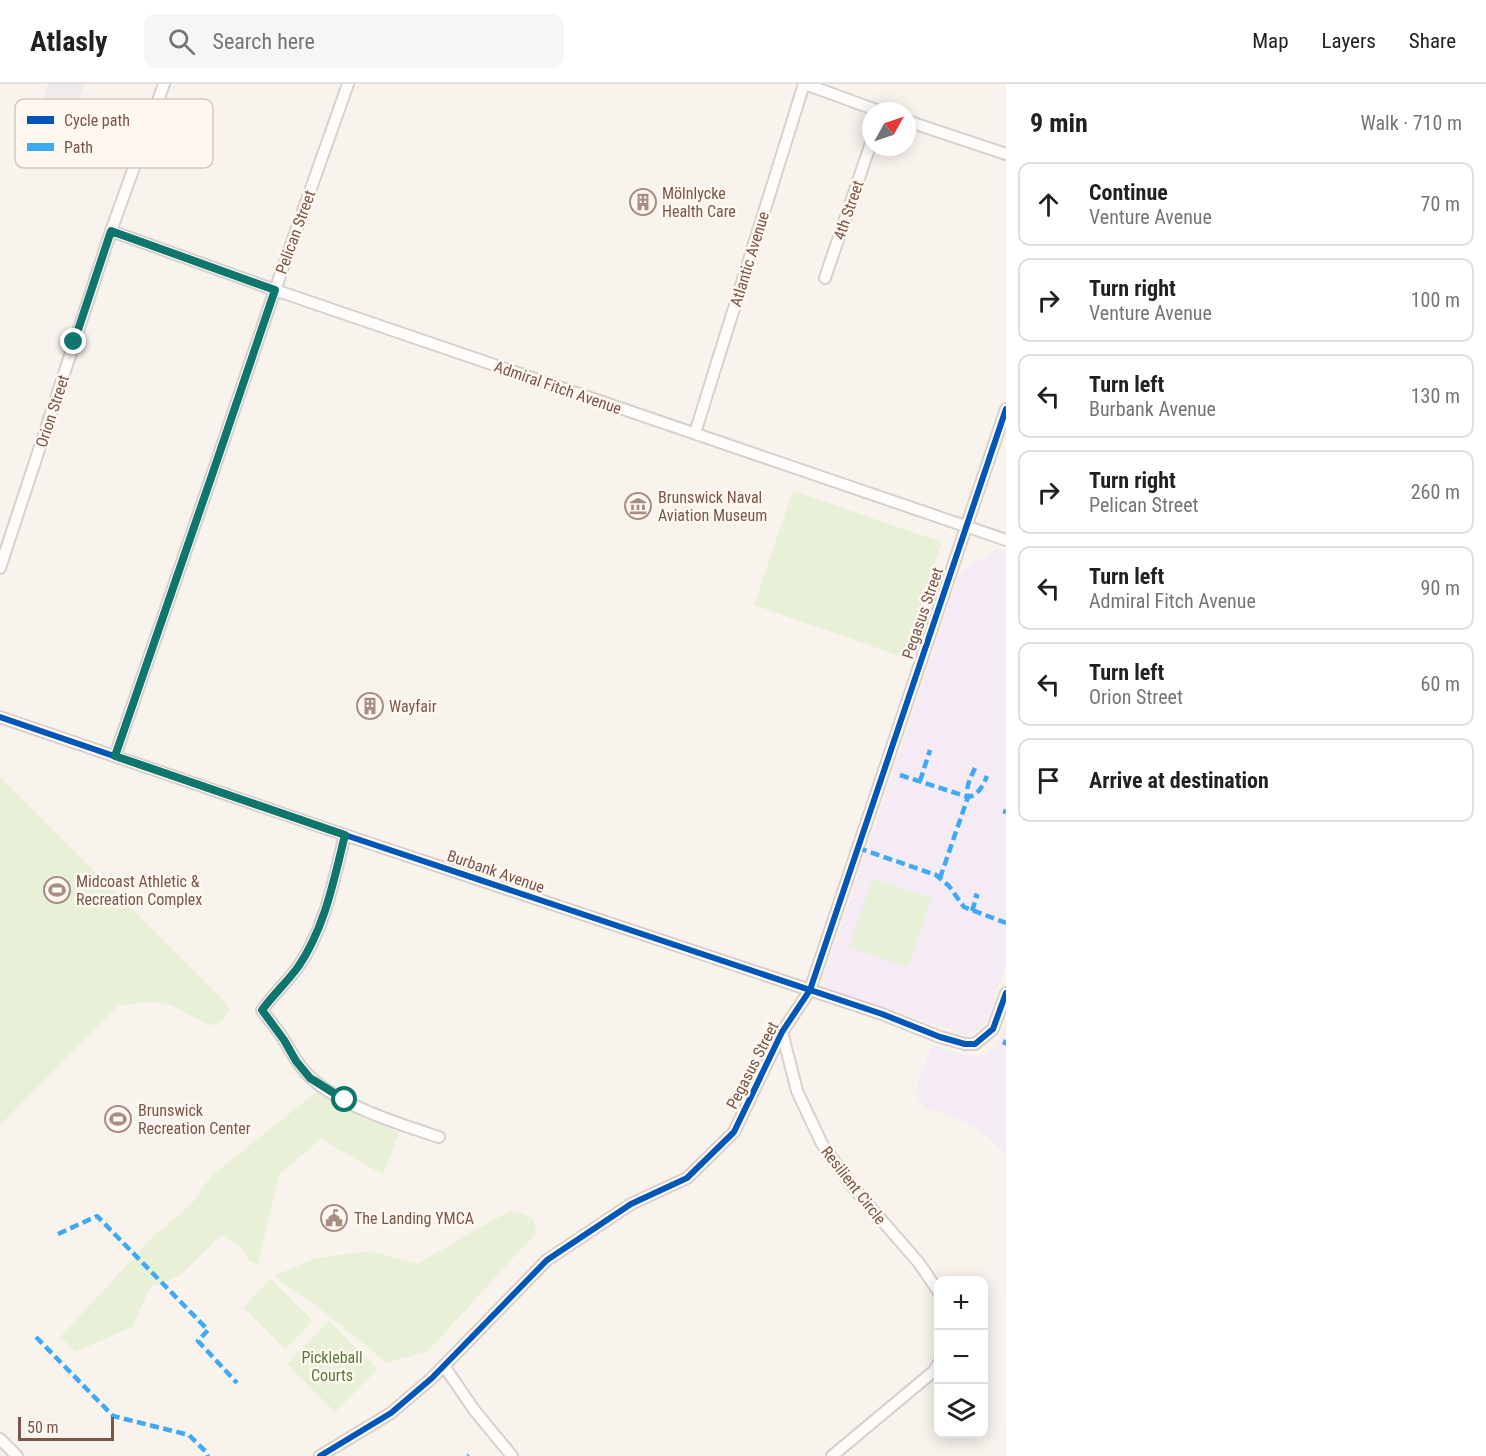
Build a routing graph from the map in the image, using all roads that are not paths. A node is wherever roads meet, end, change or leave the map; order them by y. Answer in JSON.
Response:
{"nodes":[{"id":1,"x":164,"y":84,"type":"edge"},
{"id":2,"x":348,"y":84,"type":"edge"},
{"id":3,"x":804,"y":84,"type":"edge"},
{"id":4,"x":159,"y":99,"type":"edge"},
{"id":5,"x":862,"y":105,"type":"edge"},
{"id":6,"x":916,"y":124,"type":"edge"},
{"id":7,"x":1006,"y":154,"type":"edge"},
{"id":8,"x":866,"y":156,"type":"edge"},
{"id":9,"x":134,"y":168,"type":"edge"},
{"id":10,"x":111,"y":231,"type":"junction"},
{"id":11,"x":825,"y":278,"type":"dead end"},
{"id":12,"x":275,"y":290,"type":"junction"},
{"id":13,"x":1006,"y":409,"type":"edge"},
{"id":14,"x":695,"y":433,"type":"junction"},
{"id":15,"x":966,"y":525,"type":"junction"},
{"id":16,"x":1006,"y":540,"type":"edge"},
{"id":17,"x":0,"y":568,"type":"edge"},
{"id":18,"x":0,"y":717,"type":"edge"},
{"id":19,"x":115,"y":756,"type":"junction"},
{"id":20,"x":345,"y":835,"type":"junction"},
{"id":21,"x":810,"y":990,"type":"junction"},
{"id":22,"x":1006,"y":993,"type":"edge"},
{"id":23,"x":782,"y":1032,"type":"junction"},
{"id":24,"x":439,"y":1137,"type":"dead end"},
{"id":25,"x":934,"y":1284,"type":"edge"},
{"id":26,"x":444,"y":1365,"type":"junction"},
{"id":27,"x":934,"y":1370,"type":"edge"},
{"id":28,"x":0,"y":1439,"type":"edge"},
{"id":29,"x":16,"y":1456,"type":"edge"},
{"id":30,"x":320,"y":1456,"type":"edge"},
{"id":31,"x":512,"y":1456,"type":"edge"},
{"id":32,"x":832,"y":1456,"type":"edge"}],
"edges":[{"from":1,"to":4,"type":"street","name":"Orion Street"},
{"from":2,"to":12,"type":"street","name":"Pelican Street"},
{"from":3,"to":5,"type":"street"},
{"from":3,"to":14,"type":"street","name":"Atlantic Avenue"},
{"from":6,"to":7,"type":"street"},
{"from":8,"to":11,"type":"street","name":"4th Street"},
{"from":9,"to":10,"type":"street","name":"Orion Street"},
{"from":10,"to":12,"type":"street","name":"Admiral Fitch Avenue"},
{"from":10,"to":17,"type":"street","name":"Orion Street"},
{"from":12,"to":14,"type":"street","name":"Admiral Fitch Avenue"},
{"from":12,"to":19,"type":"street","name":"Pelican Street"},
{"from":13,"to":15,"type":"street","name":"Pegasus Street"},
{"from":14,"to":15,"type":"street","name":"Admiral Fitch Avenue"},
{"from":15,"to":16,"type":"street","name":"Admiral Fitch Avenue"},
{"from":15,"to":21,"type":"street","name":"Pegasus Street"},
{"from":18,"to":19,"type":"street","name":"Burbank Avenue"},
{"from":19,"to":20,"type":"street","name":"Burbank Avenue"},
{"from":20,"to":21,"type":"street","name":"Burbank Avenue"},
{"from":20,"to":24,"type":"street"},
{"from":21,"to":22,"type":"street","name":"Burbank Avenue"},
{"from":21,"to":23,"type":"street","name":"Pegasus Street"},
{"from":23,"to":25,"type":"street","name":"Resilient Circle"},
{"from":23,"to":26,"type":"street","name":"Pegasus Street"},
{"from":26,"to":30,"type":"street","name":"Pegasus Street"},
{"from":26,"to":31,"type":"street"},
{"from":27,"to":32,"type":"street"},
{"from":28,"to":29,"type":"street"}]}
